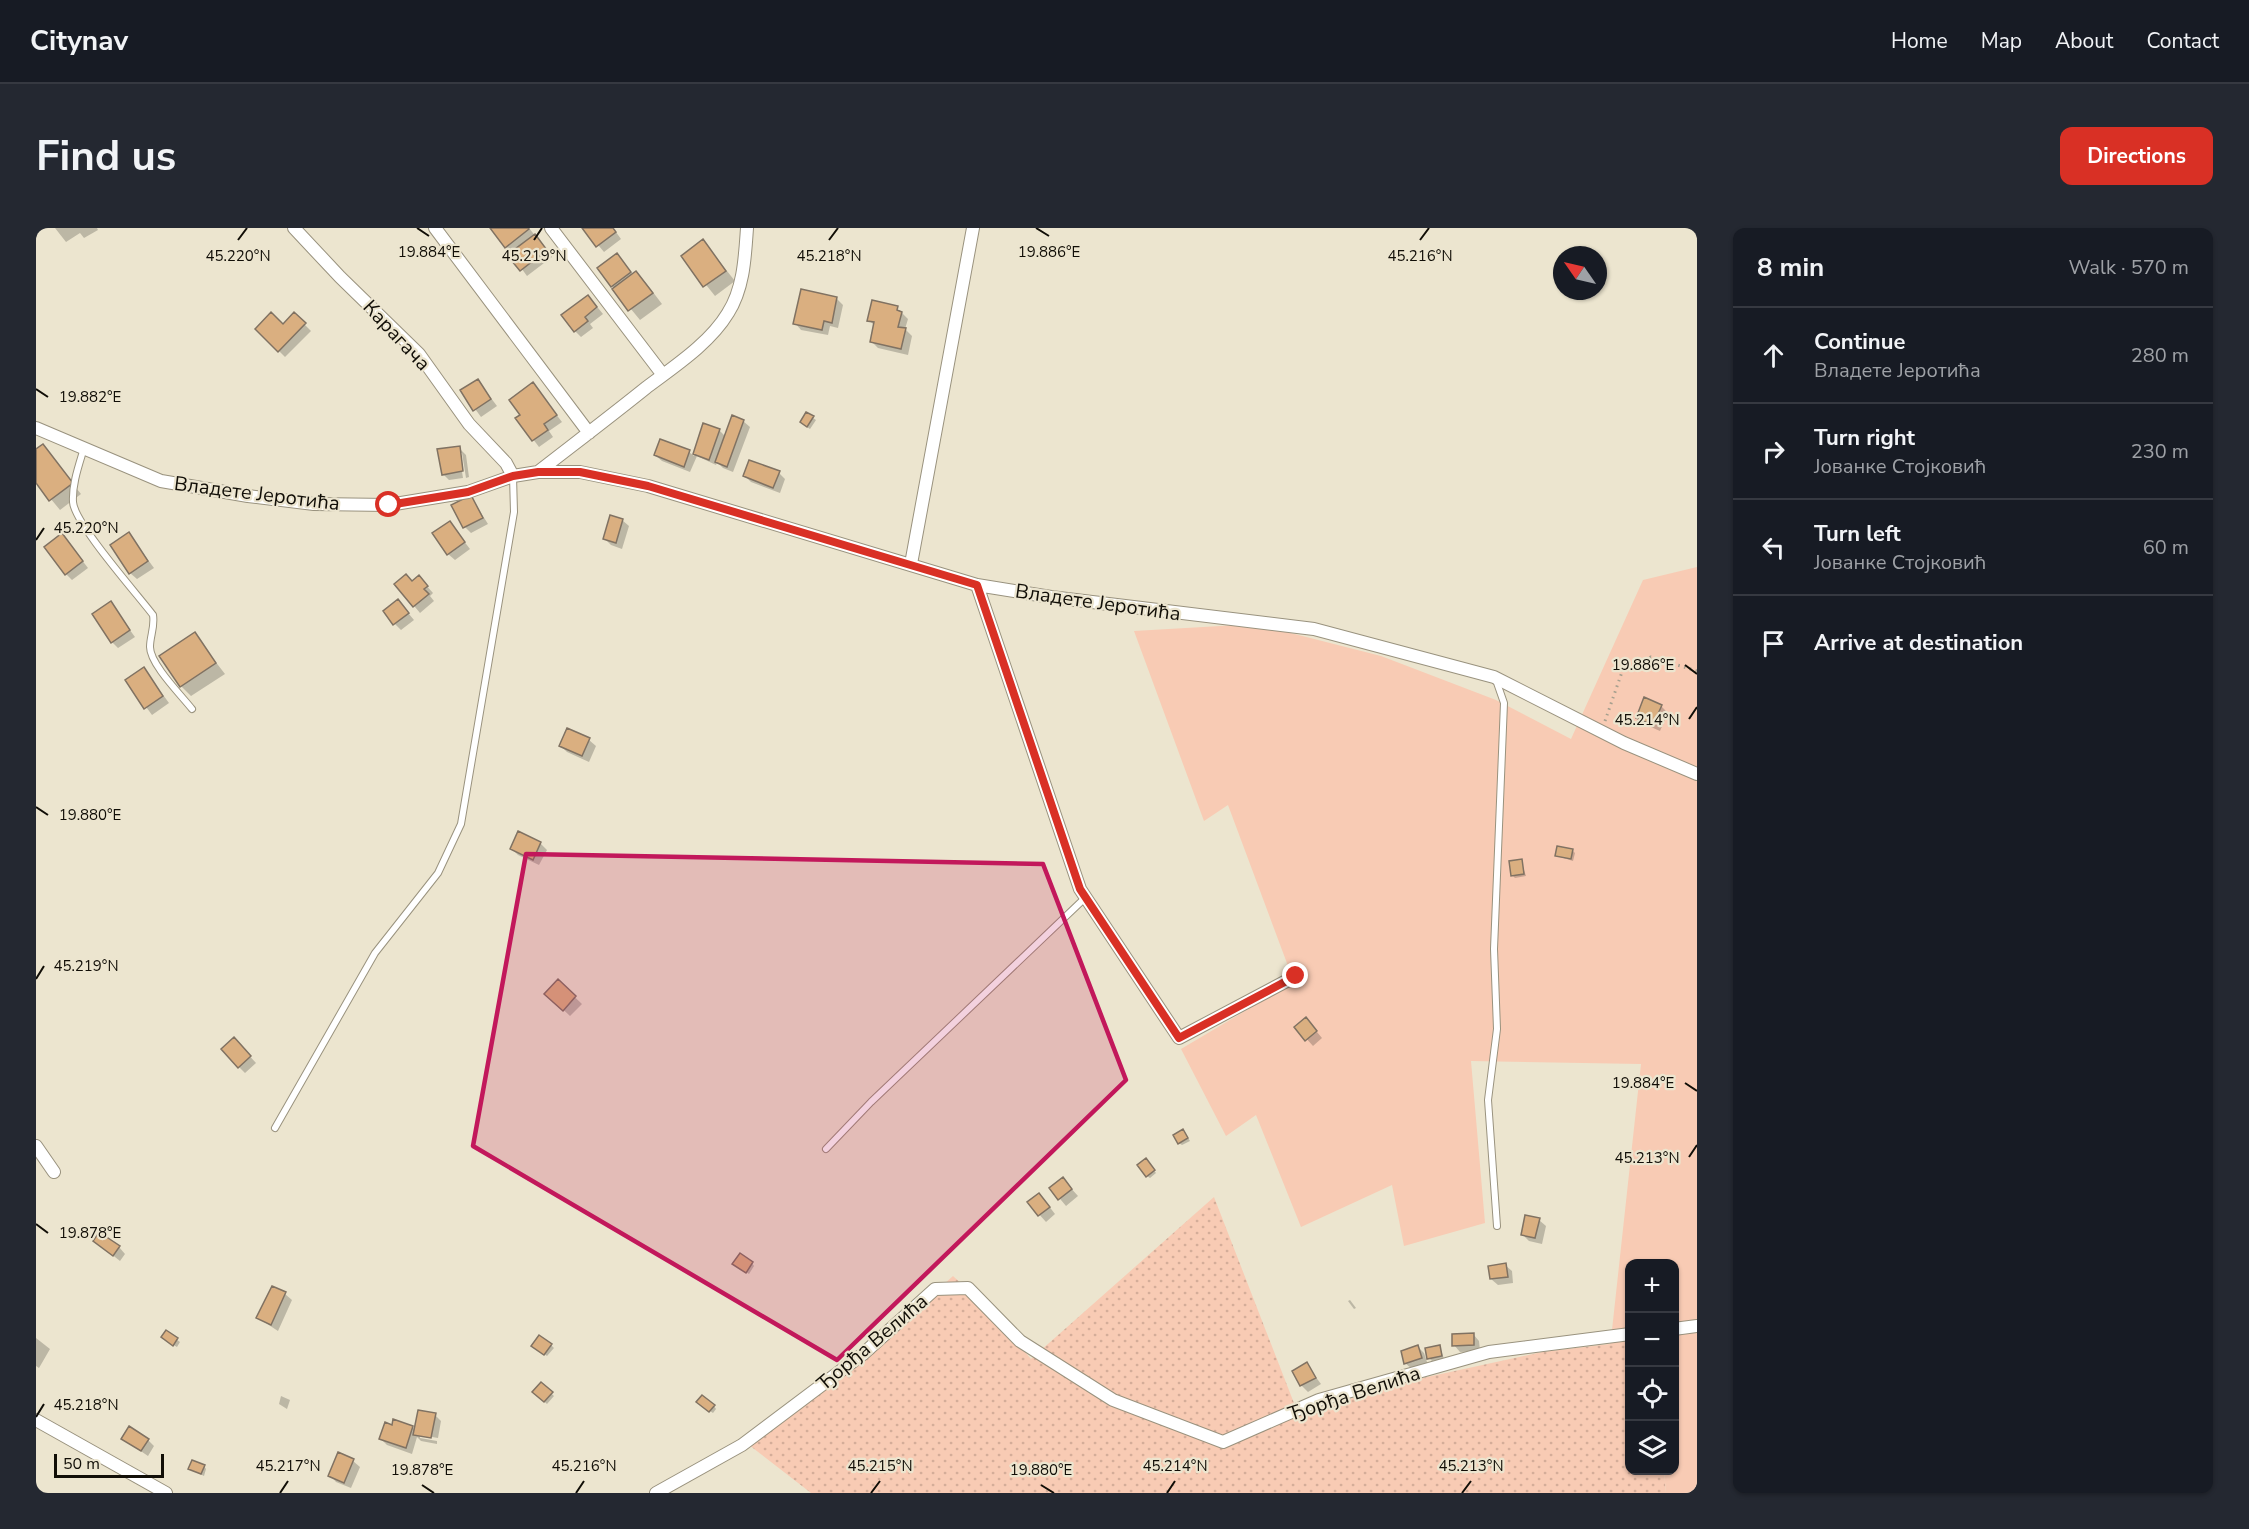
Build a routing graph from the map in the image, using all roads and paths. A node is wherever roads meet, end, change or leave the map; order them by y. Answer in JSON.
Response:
{"nodes":[{"id":1,"x":294,"y":228,"type":"edge"},
{"id":2,"x":435,"y":228,"type":"edge"},
{"id":3,"x":551,"y":228,"type":"edge"},
{"id":4,"x":747,"y":228,"type":"edge"},
{"id":5,"x":973,"y":228,"type":"edge"},
{"id":6,"x":663,"y":375,"type":"junction"},
{"id":7,"x":36,"y":428,"type":"edge"},
{"id":8,"x":589,"y":433,"type":"junction"},
{"id":9,"x":84,"y":448,"type":"junction"},
{"id":10,"x":538,"y":472,"type":"junction"},
{"id":11,"x":513,"y":476,"type":"junction"},
{"id":12,"x":911,"y":564,"type":"junction"},
{"id":13,"x":977,"y":585,"type":"junction"},
{"id":14,"x":1697,"y":671,"type":"edge"},
{"id":15,"x":1494,"y":677,"type":"junction"},
{"id":16,"x":192,"y":709,"type":"dead end"},
{"id":17,"x":1601,"y":732,"type":"junction"},
{"id":18,"x":1697,"y":774,"type":"edge"},
{"id":19,"x":1086,"y":897,"type":"junction"},
{"id":20,"x":1296,"y":976,"type":"dead end"},
{"id":21,"x":275,"y":1128,"type":"dead end"},
{"id":22,"x":36,"y":1146,"type":"edge"},
{"id":23,"x":826,"y":1149,"type":"dead end"},
{"id":24,"x":54,"y":1172,"type":"dead end"},
{"id":25,"x":1497,"y":1226,"type":"dead end"},
{"id":26,"x":1697,"y":1326,"type":"edge"},
{"id":27,"x":1679,"y":1328,"type":"edge"},
{"id":28,"x":1625,"y":1335,"type":"edge"},
{"id":29,"x":36,"y":1420,"type":"edge"},
{"id":30,"x":166,"y":1493,"type":"edge"},
{"id":31,"x":656,"y":1493,"type":"edge"}],
"edges":[{"from":1,"to":11,"type":"street","name":"Карагача"},
{"from":2,"to":8,"type":"street"},
{"from":3,"to":6,"type":"street"},
{"from":4,"to":6,"type":"street"},
{"from":5,"to":12,"type":"street"},
{"from":6,"to":8,"type":"street"},
{"from":7,"to":9,"type":"street","name":"Владете Јеротића"},
{"from":8,"to":10,"type":"street"},
{"from":9,"to":11,"type":"street","name":"Владете Јеротића"},
{"from":9,"to":16,"type":"lane"},
{"from":10,"to":11,"type":"street","name":"Владете Јеротића"},
{"from":10,"to":12,"type":"street","name":"Владете Јеротића"},
{"from":11,"to":21,"type":"lane"},
{"from":12,"to":13,"type":"street","name":"Владете Јеротића"},
{"from":13,"to":15,"type":"street","name":"Владете Јеротића"},
{"from":13,"to":19,"type":"street"},
{"from":14,"to":17,"type":"path"},
{"from":15,"to":17,"type":"street","name":"Владете Јеротића"},
{"from":15,"to":25,"type":"lane"},
{"from":17,"to":18,"type":"street","name":"Владете Јеротића"},
{"from":19,"to":20,"type":"street"},
{"from":19,"to":23,"type":"lane"},
{"from":22,"to":24,"type":"street"},
{"from":26,"to":27,"type":"street"},
{"from":28,"to":31,"type":"street","name":"Ђорђа Велића"},
{"from":29,"to":30,"type":"street"}]}
